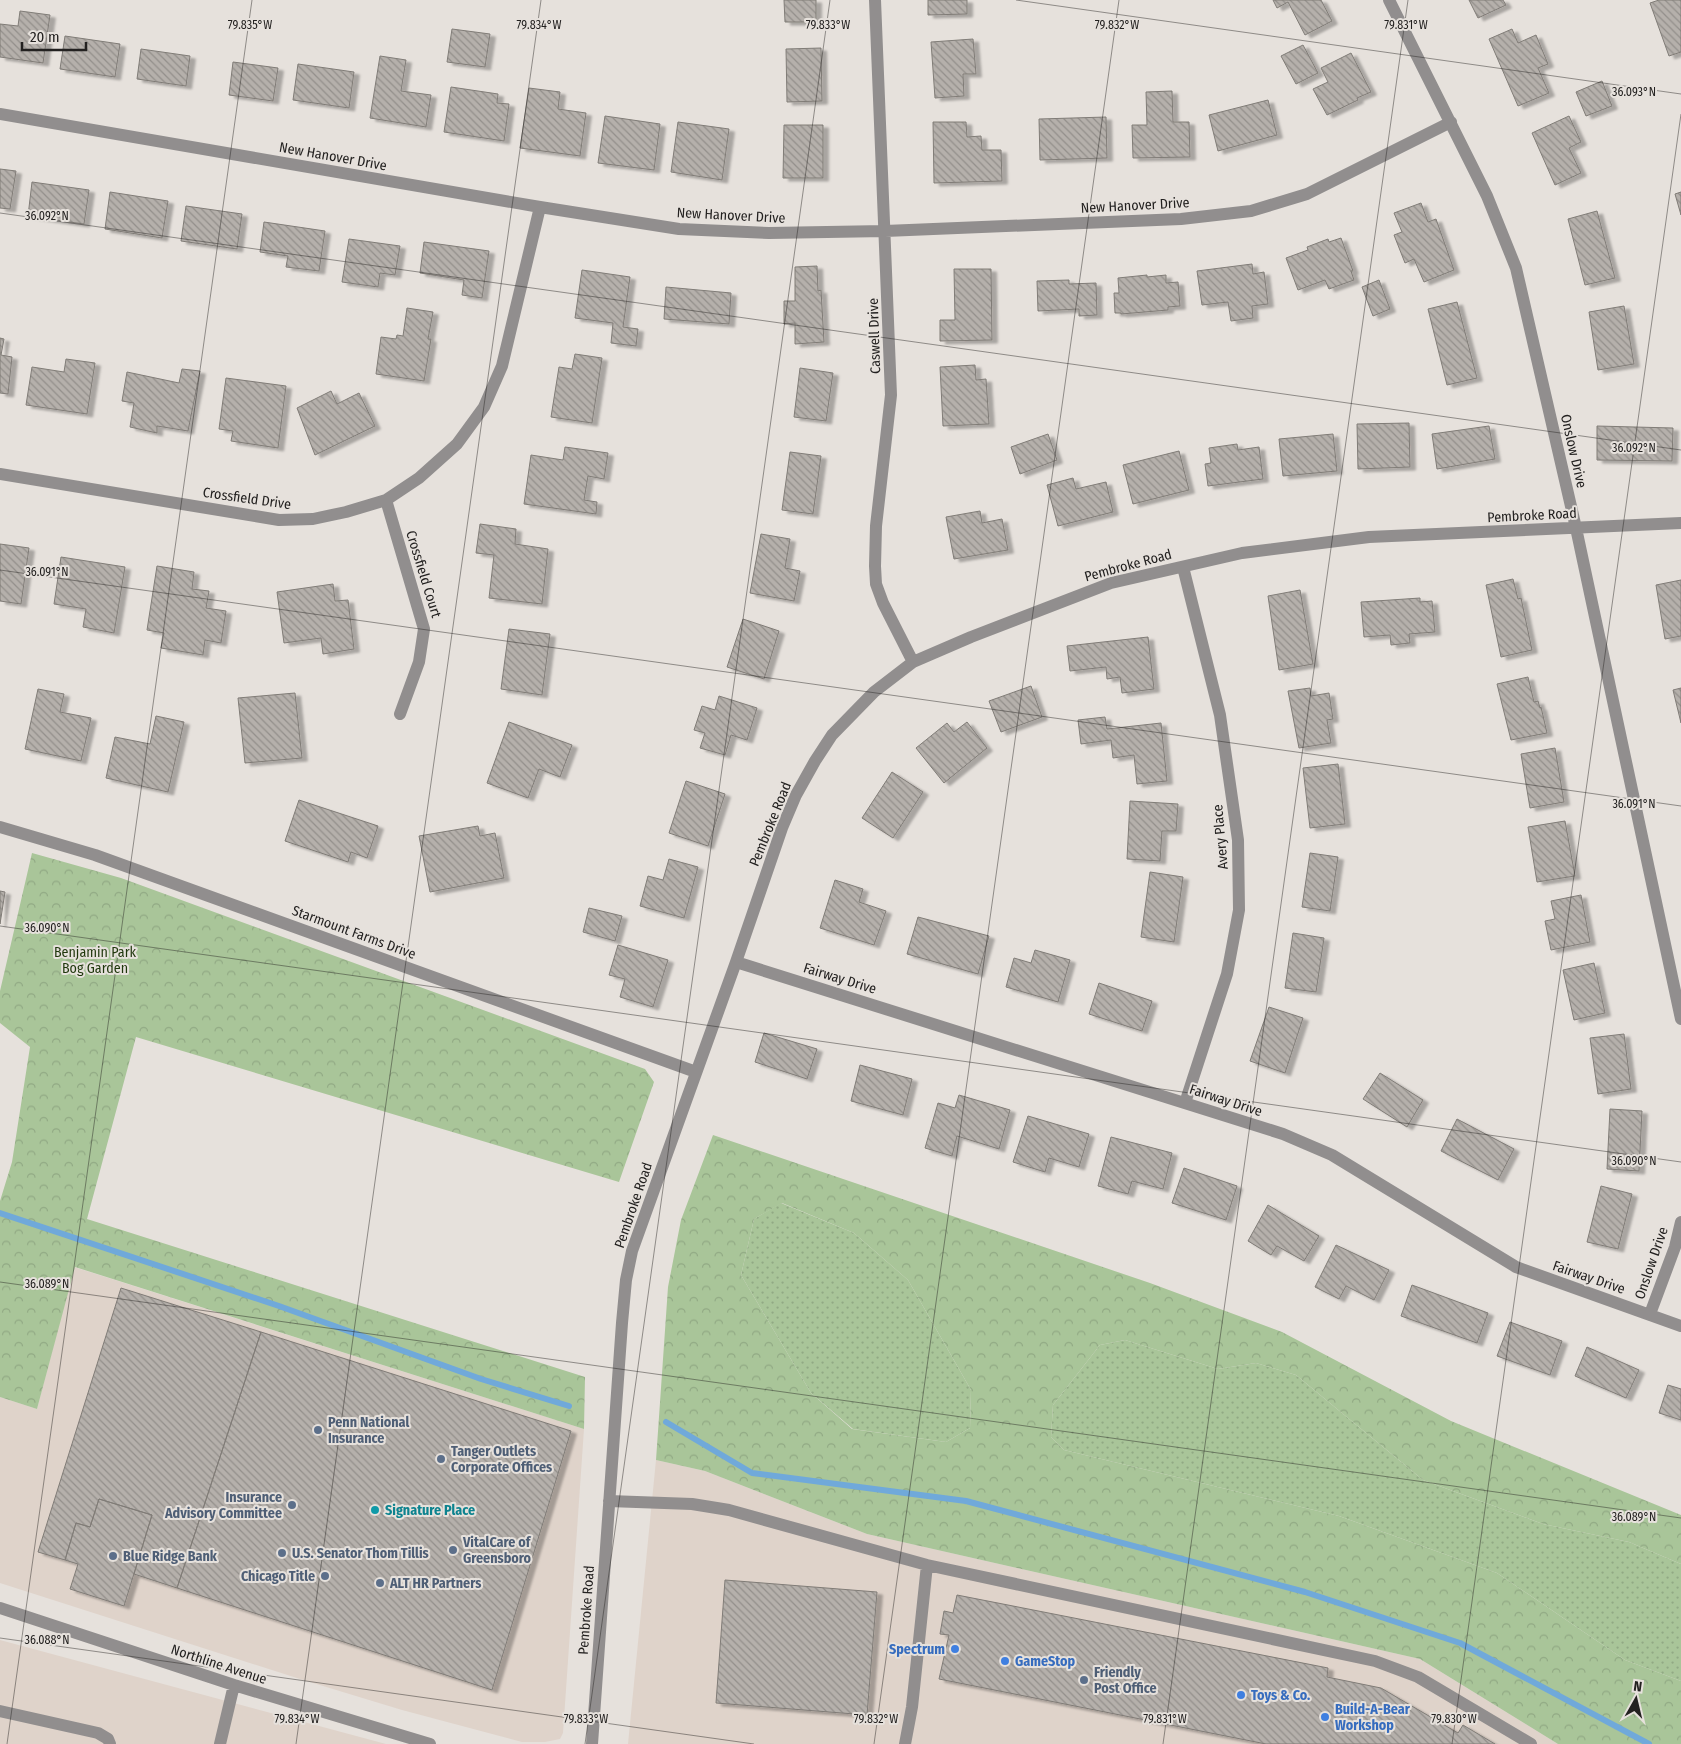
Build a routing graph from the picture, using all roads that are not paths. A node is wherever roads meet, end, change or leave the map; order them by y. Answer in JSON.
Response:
{"nodes":[{"id":1,"x":875,"y":0,"type":"edge"},
{"id":2,"x":1389,"y":0,"type":"edge"},
{"id":3,"x":0,"y":114,"type":"edge"},
{"id":4,"x":1451,"y":122,"type":"junction"},
{"id":5,"x":540,"y":207,"type":"junction"},
{"id":6,"x":885,"y":230,"type":"junction"},
{"id":7,"x":0,"y":474,"type":"edge"},
{"id":8,"x":386,"y":500,"type":"junction"},
{"id":9,"x":1681,"y":523,"type":"edge"},
{"id":10,"x":1576,"y":528,"type":"junction"},
{"id":11,"x":1183,"y":567,"type":"junction"},
{"id":12,"x":913,"y":662,"type":"junction"},
{"id":13,"x":400,"y":714,"type":"dead end"},
{"id":14,"x":0,"y":827,"type":"edge"},
{"id":15,"x":736,"y":962,"type":"junction"},
{"id":16,"x":1681,"y":1019,"type":"edge"},
{"id":17,"x":696,"y":1072,"type":"junction"},
{"id":18,"x":1185,"y":1103,"type":"junction"},
{"id":19,"x":1681,"y":1222,"type":"edge"},
{"id":20,"x":1650,"y":1314,"type":"junction"},
{"id":21,"x":1681,"y":1326,"type":"edge"},
{"id":22,"x":608,"y":1500,"type":"junction"},
{"id":23,"x":927,"y":1565,"type":"junction"},
{"id":24,"x":0,"y":1608,"type":"edge"},
{"id":25,"x":234,"y":1685,"type":"junction"},
{"id":26,"x":0,"y":1711,"type":"edge"},
{"id":27,"x":110,"y":1744,"type":"edge"},
{"id":28,"x":220,"y":1744,"type":"edge"},
{"id":29,"x":430,"y":1744,"type":"edge"},
{"id":30,"x":592,"y":1744,"type":"edge"},
{"id":31,"x":905,"y":1744,"type":"edge"},
{"id":32,"x":1531,"y":1744,"type":"edge"}],
"edges":[{"from":1,"to":6,"type":"street","name":"Caswell Drive"},
{"from":2,"to":4,"type":"street","name":"Onslow Drive"},
{"from":3,"to":5,"type":"street","name":"New Hanover Drive"},
{"from":4,"to":6,"type":"street","name":"New Hanover Drive"},
{"from":4,"to":10,"type":"street","name":"Onslow Drive"},
{"from":5,"to":6,"type":"street","name":"New Hanover Drive"},
{"from":5,"to":8,"type":"street","name":"Crossfield Drive"},
{"from":6,"to":12,"type":"street","name":"Caswell Drive"},
{"from":7,"to":8,"type":"street","name":"Crossfield Drive"},
{"from":8,"to":13,"type":"street","name":"Crossfield Court"},
{"from":9,"to":10,"type":"street","name":"Pembroke Road"},
{"from":10,"to":11,"type":"street","name":"Pembroke Road"},
{"from":10,"to":16,"type":"street","name":"Onslow Drive"},
{"from":11,"to":12,"type":"street","name":"Pembroke Road"},
{"from":11,"to":18,"type":"street","name":"Avery Place"},
{"from":12,"to":15,"type":"street","name":"Pembroke Road"},
{"from":14,"to":17,"type":"street","name":"Starmount Farms Drive"},
{"from":15,"to":17,"type":"street","name":"Pembroke Road"},
{"from":15,"to":18,"type":"street","name":"Fairway Drive"},
{"from":17,"to":22,"type":"street","name":"Pembroke Road"},
{"from":18,"to":20,"type":"street","name":"Fairway Drive"},
{"from":19,"to":20,"type":"street","name":"Onslow Drive"},
{"from":20,"to":21,"type":"street","name":"Fairway Drive"},
{"from":22,"to":23,"type":"street"},
{"from":22,"to":30,"type":"street","name":"Pembroke Road"},
{"from":23,"to":31,"type":"street"},
{"from":23,"to":32,"type":"street"},
{"from":24,"to":25,"type":"street","name":"Northline Avenue"},
{"from":25,"to":28,"type":"street"},
{"from":25,"to":29,"type":"street","name":"Northline Avenue"},
{"from":26,"to":27,"type":"street"}]}
